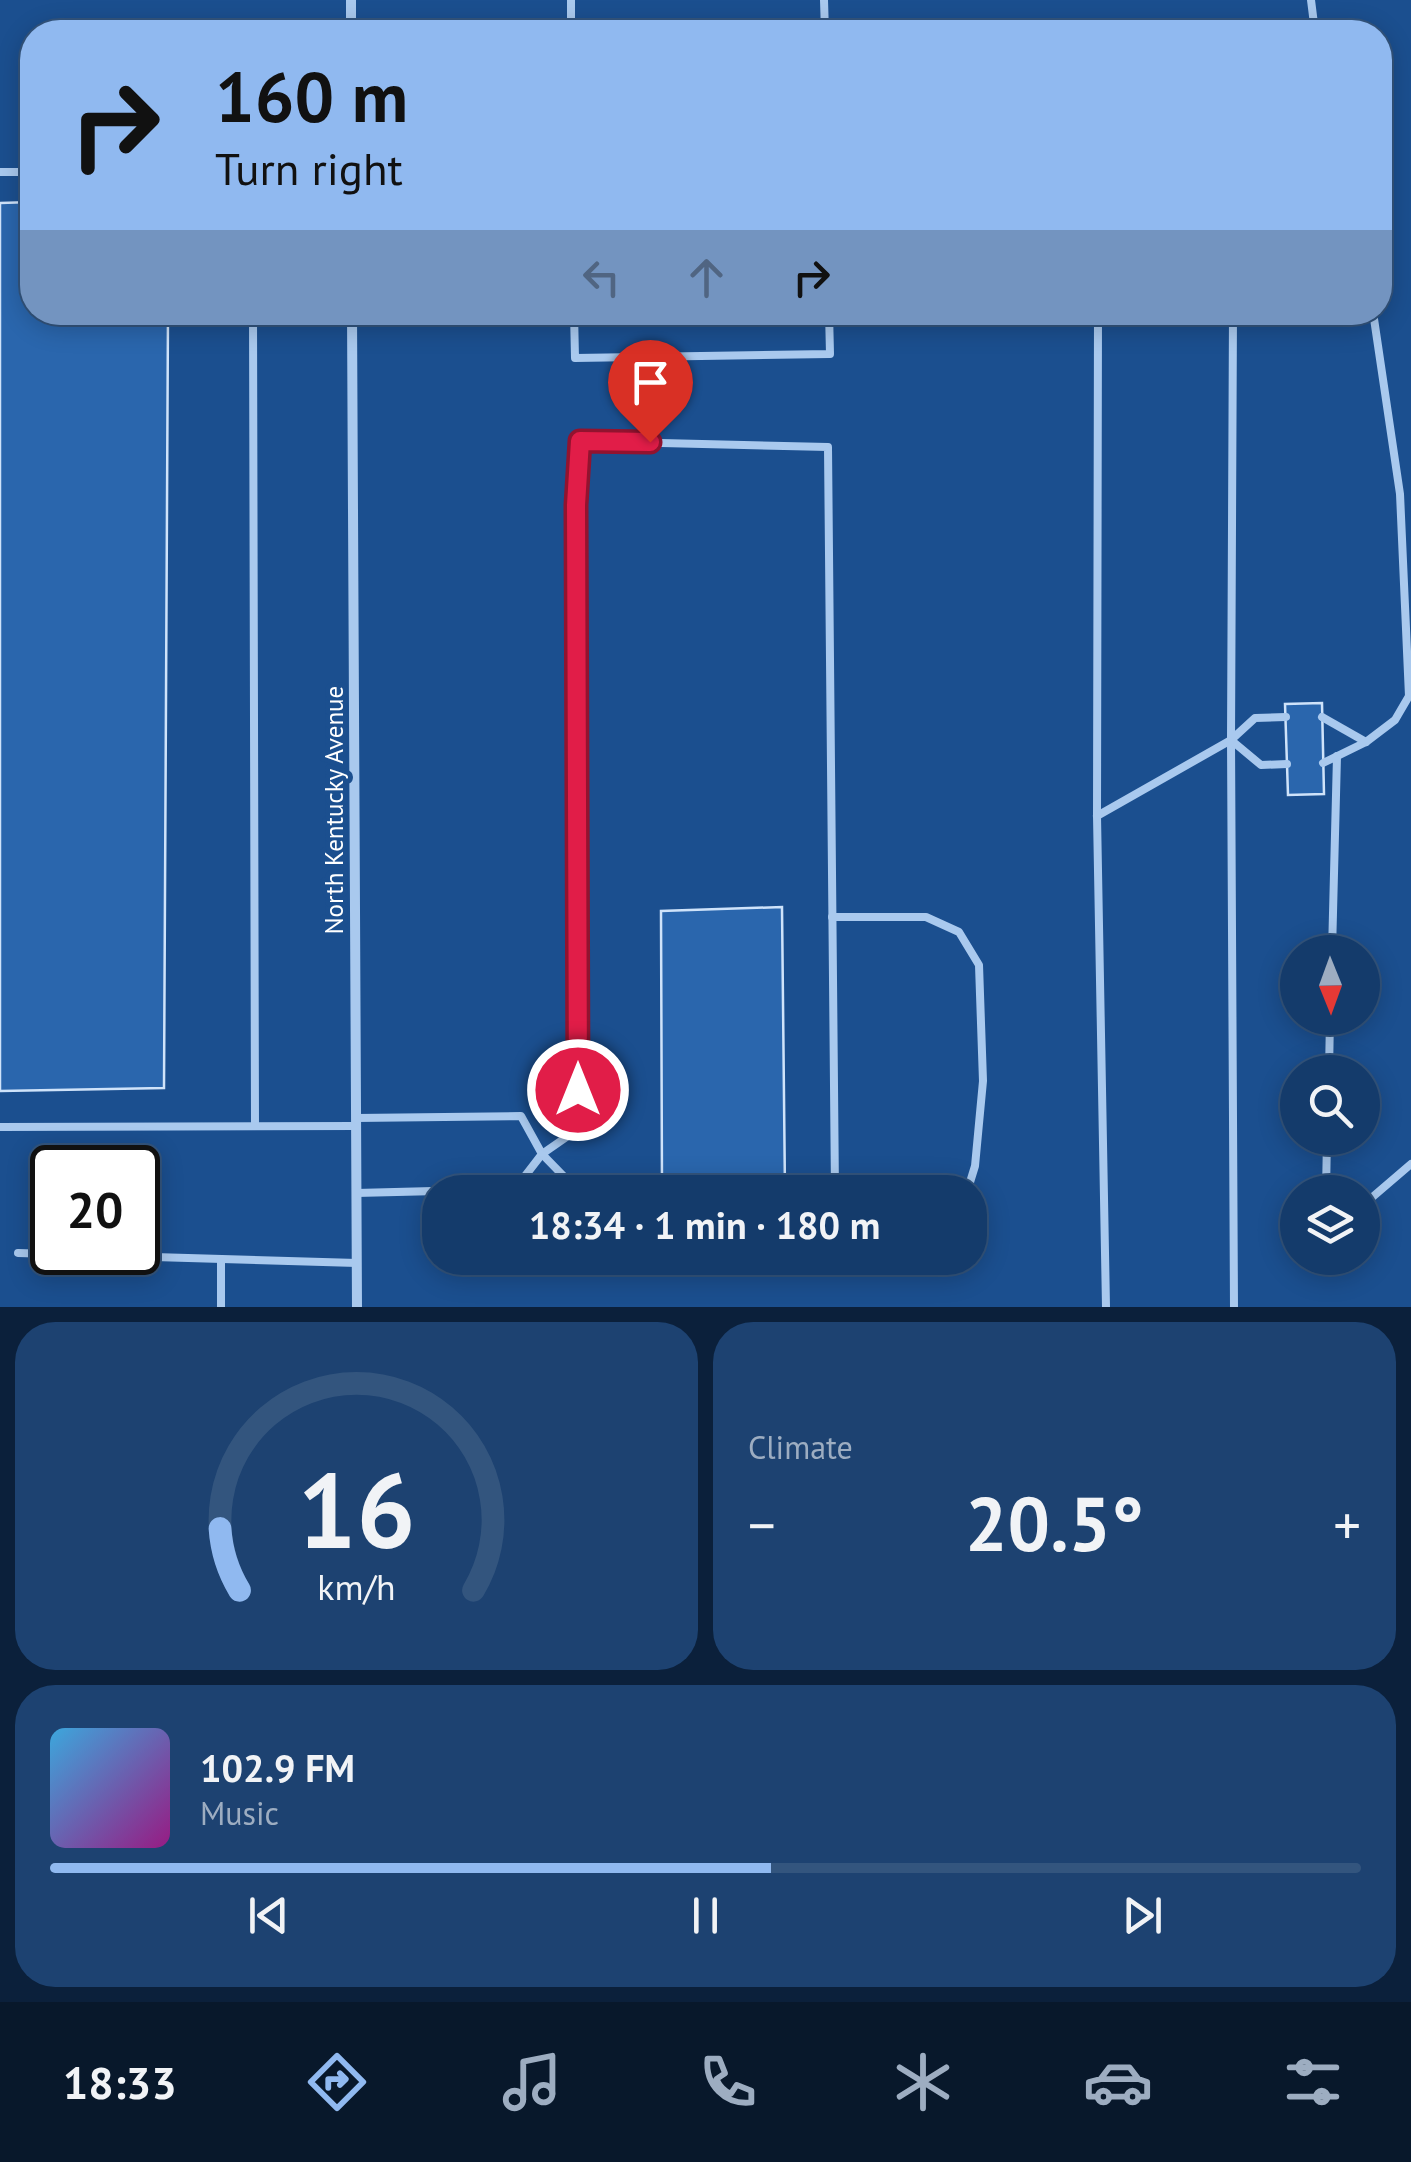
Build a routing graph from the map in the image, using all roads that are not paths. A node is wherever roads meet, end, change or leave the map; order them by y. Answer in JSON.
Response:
{"nodes":[{"id":1,"x":253,"y":325,"type":"edge"},
{"id":2,"x":352,"y":325,"type":"edge"},
{"id":3,"x":574,"y":325,"type":"edge"},
{"id":4,"x":830,"y":325,"type":"edge"},
{"id":5,"x":1098,"y":325,"type":"edge"},
{"id":6,"x":1233,"y":325,"type":"edge"},
{"id":7,"x":1375,"y":325,"type":"edge"},
{"id":8,"x":1286,"y":717,"type":"dead end"},
{"id":9,"x":1322,"y":717,"type":"dead end"},
{"id":10,"x":1231,"y":740,"type":"junction"},
{"id":11,"x":1366,"y":742,"type":"junction"},
{"id":12,"x":1337,"y":756,"type":"junction"},
{"id":13,"x":1324,"y":763,"type":"dead end"},
{"id":14,"x":1287,"y":764,"type":"dead end"},
{"id":15,"x":1097,"y":816,"type":"junction"},
{"id":16,"x":832,"y":917,"type":"junction"},
{"id":17,"x":1332,"y":935,"type":"edge"},
{"id":18,"x":356,"y":1122,"type":"junction"},
{"id":19,"x":255,"y":1126,"type":"junction"},
{"id":20,"x":0,"y":1127,"type":"edge"},
{"id":21,"x":542,"y":1154,"type":"junction"},
{"id":22,"x":1411,"y":1164,"type":"edge"},
{"id":23,"x":562,"y":1175,"type":"edge"},
{"id":24,"x":835,"y":1175,"type":"edge"},
{"id":25,"x":973,"y":1175,"type":"edge"},
{"id":26,"x":1380,"y":1191,"type":"edge"},
{"id":27,"x":356,"y":1194,"type":"junction"},
{"id":28,"x":18,"y":1253,"type":"dead end"},
{"id":29,"x":221,"y":1259,"type":"junction"},
{"id":30,"x":357,"y":1263,"type":"junction"},
{"id":31,"x":222,"y":1307,"type":"edge"},
{"id":32,"x":357,"y":1307,"type":"edge"},
{"id":33,"x":1106,"y":1307,"type":"edge"},
{"id":34,"x":1234,"y":1307,"type":"edge"}],
"edges":[{"from":1,"to":19,"type":"lane"},
{"from":2,"to":18,"type":"street","name":"North Kentucky Avenue"},
{"from":3,"to":4,"type":"lane"},
{"from":5,"to":15,"type":"lane"},
{"from":6,"to":10,"type":"lane"},
{"from":7,"to":11,"type":"lane"},
{"from":8,"to":10,"type":"lane"},
{"from":9,"to":11,"type":"lane"},
{"from":10,"to":14,"type":"lane"},
{"from":10,"to":15,"type":"lane"},
{"from":10,"to":34,"type":"lane"},
{"from":11,"to":12,"type":"lane"},
{"from":12,"to":13,"type":"lane"},
{"from":12,"to":17,"type":"lane"},
{"from":15,"to":33,"type":"lane"},
{"from":16,"to":21,"type":"lane"},
{"from":16,"to":24,"type":"lane"},
{"from":16,"to":25,"type":"lane"},
{"from":18,"to":19,"type":"lane"},
{"from":18,"to":21,"type":"lane"},
{"from":18,"to":27,"type":"street","name":"North Kentucky Avenue"},
{"from":19,"to":20,"type":"lane"},
{"from":21,"to":23,"type":"lane"},
{"from":21,"to":27,"type":"lane"},
{"from":22,"to":26,"type":"lane"},
{"from":27,"to":30,"type":"street","name":"North Kentucky Avenue"},
{"from":28,"to":29,"type":"lane"},
{"from":29,"to":30,"type":"lane"},
{"from":29,"to":31,"type":"lane"},
{"from":30,"to":32,"type":"street","name":"North Kentucky Avenue"}]}
